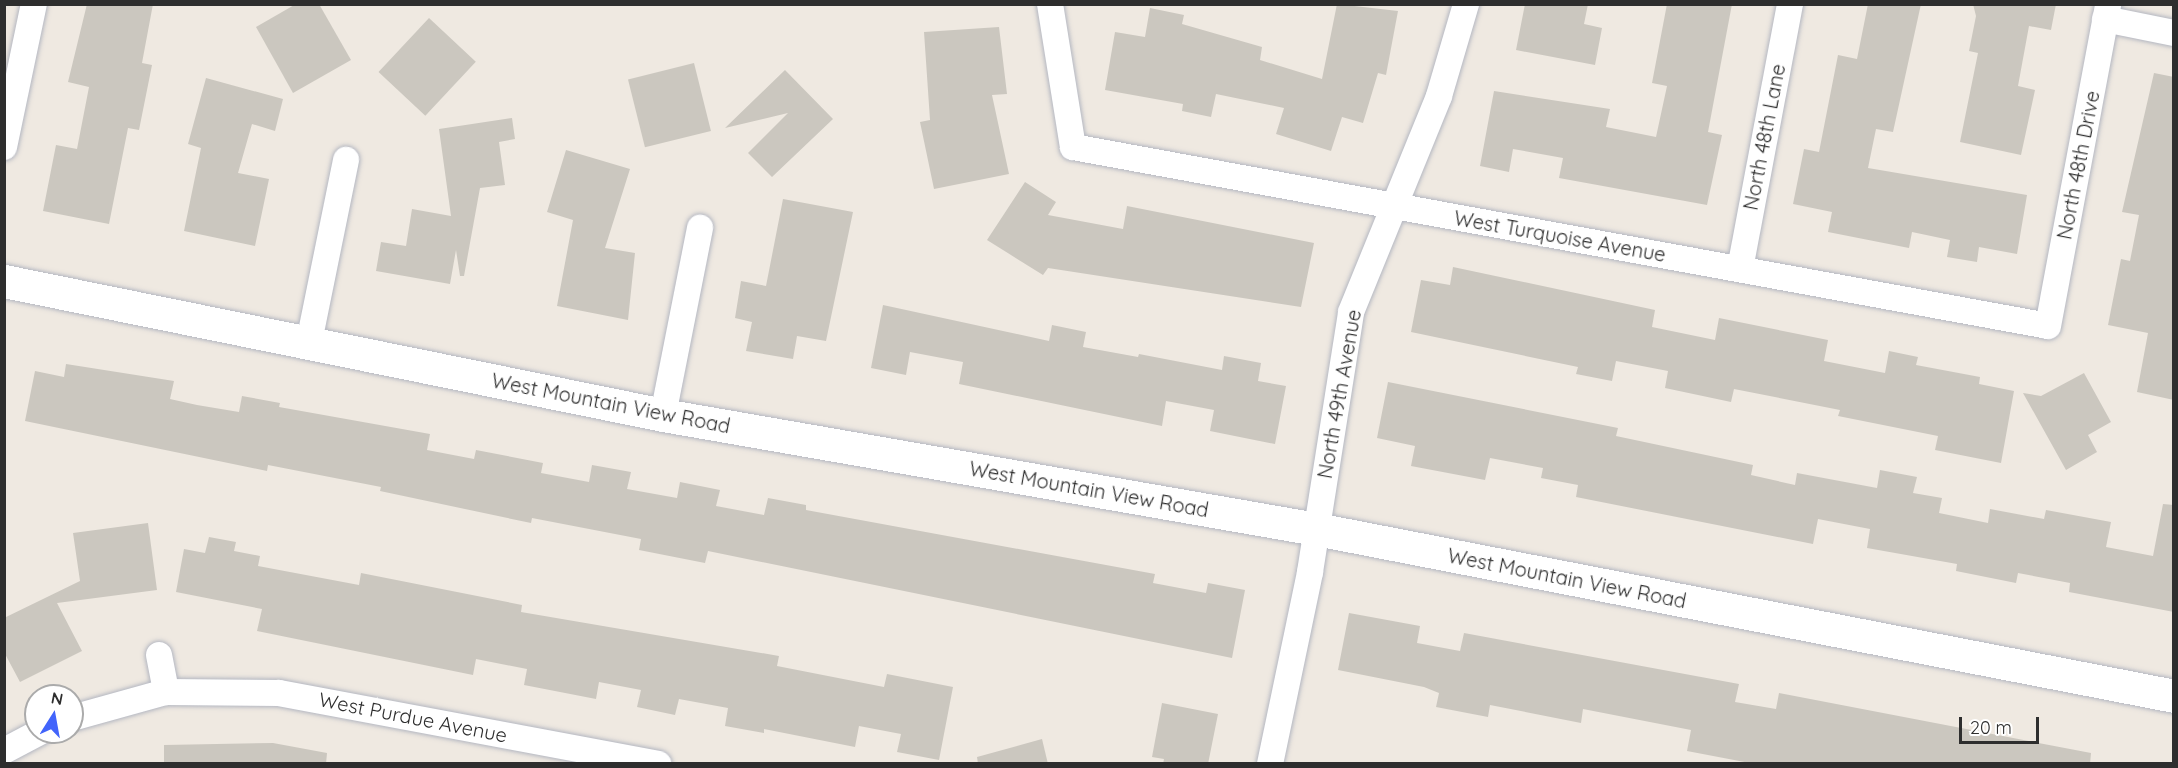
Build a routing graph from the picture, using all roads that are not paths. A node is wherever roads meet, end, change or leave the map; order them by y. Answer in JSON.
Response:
{"nodes":[{"id":1,"x":34,"y":4,"type":"edge"},
{"id":2,"x":1050,"y":4,"type":"edge"},
{"id":3,"x":1466,"y":4,"type":"edge"},
{"id":4,"x":1790,"y":4,"type":"edge"},
{"id":5,"x":2107,"y":12,"type":"edge"},
{"id":6,"x":2174,"y":33,"type":"edge"},
{"id":7,"x":4,"y":147,"type":"edge"},
{"id":8,"x":346,"y":160,"type":"dead end"},
{"id":9,"x":1392,"y":205,"type":"junction"},
{"id":10,"x":700,"y":228,"type":"dead end"},
{"id":11,"x":1740,"y":269,"type":"junction"},
{"id":12,"x":4,"y":281,"type":"edge"},
{"id":13,"x":2048,"y":326,"type":"joint"},
{"id":14,"x":309,"y":342,"type":"junction"},
{"id":15,"x":663,"y":415,"type":"junction"},
{"id":16,"x":1316,"y":529,"type":"junction"},
{"id":17,"x":159,"y":655,"type":"dead end"},
{"id":18,"x":166,"y":692,"type":"junction"},
{"id":19,"x":2174,"y":696,"type":"edge"},
{"id":20,"x":84,"y":715,"type":"edge"},
{"id":21,"x":24,"y":741,"type":"edge"},
{"id":22,"x":4,"y":752,"type":"edge"},
{"id":23,"x":658,"y":764,"type":"edge"},
{"id":24,"x":1270,"y":764,"type":"edge"}],
"edges":[{"from":1,"to":7,"type":"street"},
{"from":2,"to":9,"type":"street","name":"West Turquoise Avenue"},
{"from":3,"to":9,"type":"street","name":"North 49th Avenue"},
{"from":4,"to":11,"type":"street","name":"North 48th Lane"},
{"from":5,"to":6,"type":"street"},
{"from":5,"to":13,"type":"street","name":"North 48th Drive"},
{"from":8,"to":14,"type":"street"},
{"from":9,"to":11,"type":"street","name":"West Turquoise Avenue"},
{"from":9,"to":16,"type":"street","name":"North 49th Avenue"},
{"from":10,"to":15,"type":"street"},
{"from":11,"to":13,"type":"street","name":"West Turquoise Avenue"},
{"from":12,"to":14,"type":"street","name":"West Mountain View Road"},
{"from":14,"to":15,"type":"street","name":"West Mountain View Road"},
{"from":15,"to":16,"type":"street","name":"West Mountain View Road"},
{"from":16,"to":19,"type":"street","name":"West Mountain View Road"},
{"from":16,"to":24,"type":"street","name":"North 49th Avenue"},
{"from":17,"to":18,"type":"street"},
{"from":18,"to":20,"type":"street","name":"West Purdue Avenue"},
{"from":18,"to":23,"type":"street","name":"West Purdue Avenue"},
{"from":21,"to":22,"type":"street"}]}
